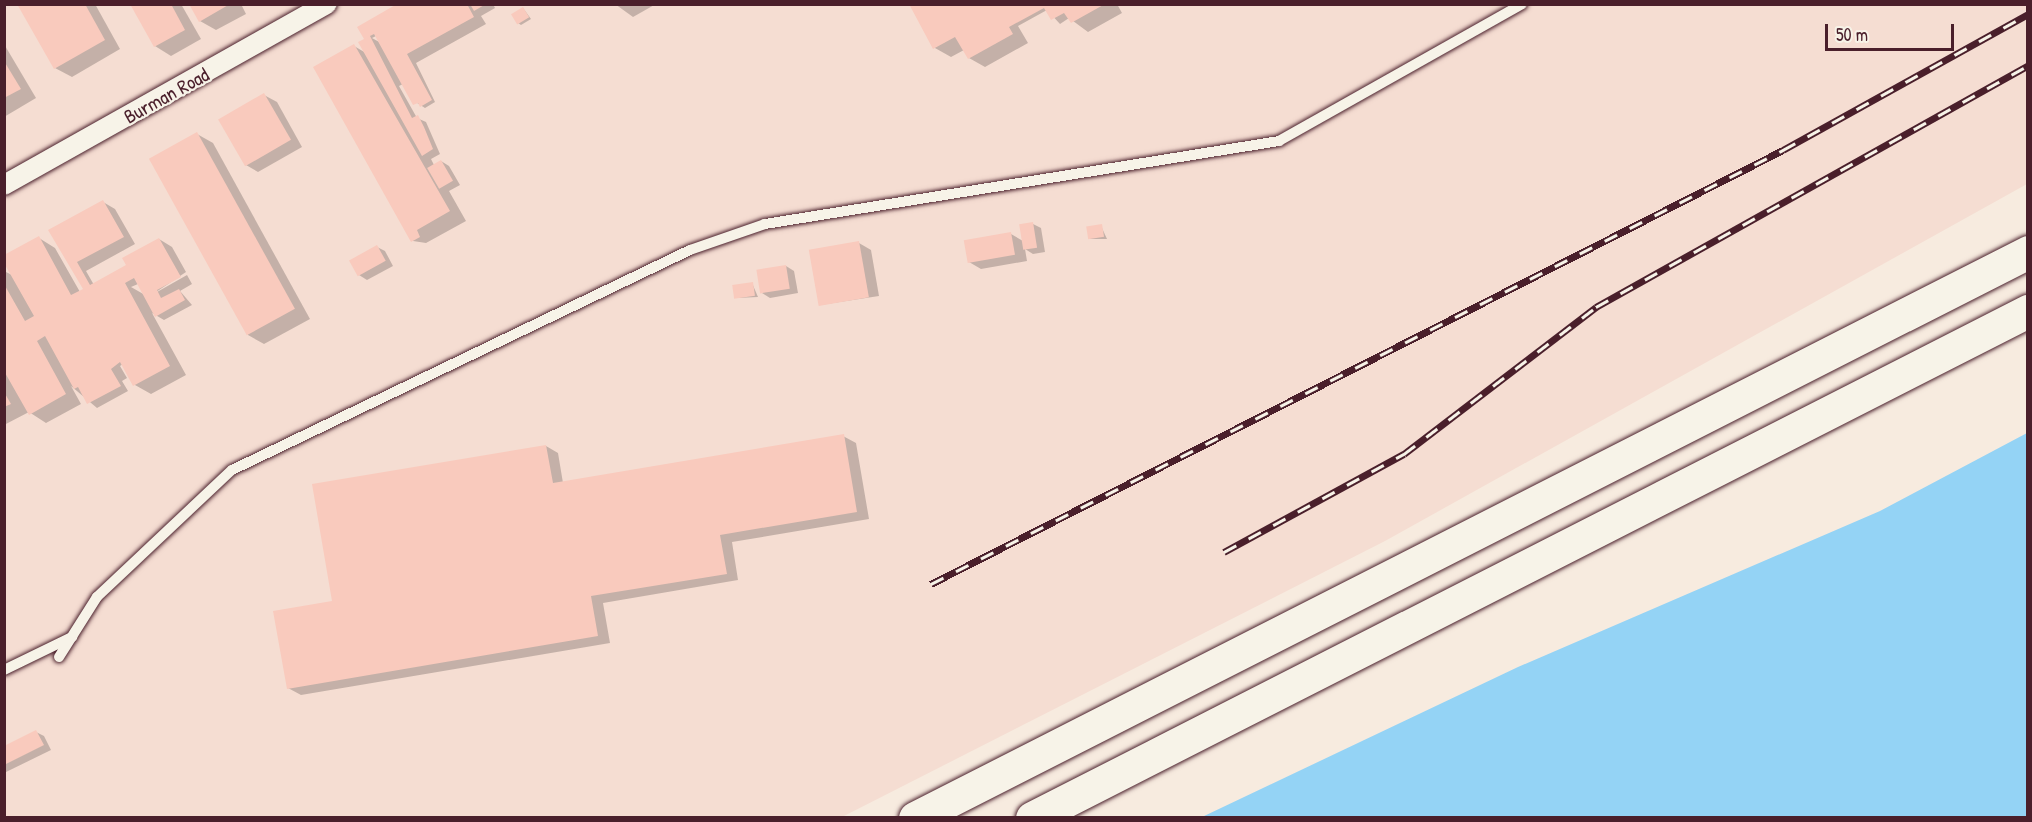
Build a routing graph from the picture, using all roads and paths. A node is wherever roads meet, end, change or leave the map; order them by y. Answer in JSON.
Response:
{"nodes":[{"id":1,"x":327,"y":4,"type":"edge"},
{"id":2,"x":1522,"y":4,"type":"edge"},
{"id":3,"x":4,"y":185,"type":"edge"},
{"id":4,"x":2028,"y":252,"type":"edge"},
{"id":5,"x":2028,"y":311,"type":"edge"},
{"id":6,"x":72,"y":636,"type":"junction"},
{"id":7,"x":59,"y":657,"type":"dead end"},
{"id":8,"x":4,"y":670,"type":"edge"},
{"id":9,"x":915,"y":818,"type":"edge"},
{"id":10,"x":1032,"y":818,"type":"edge"}],
"edges":[{"from":1,"to":3,"type":"street","name":"Burman Road"},
{"from":2,"to":6,"type":"lane"},
{"from":4,"to":9,"type":"highway"},
{"from":5,"to":10,"type":"highway"},
{"from":6,"to":7,"type":"lane"},
{"from":6,"to":8,"type":"lane"}]}
